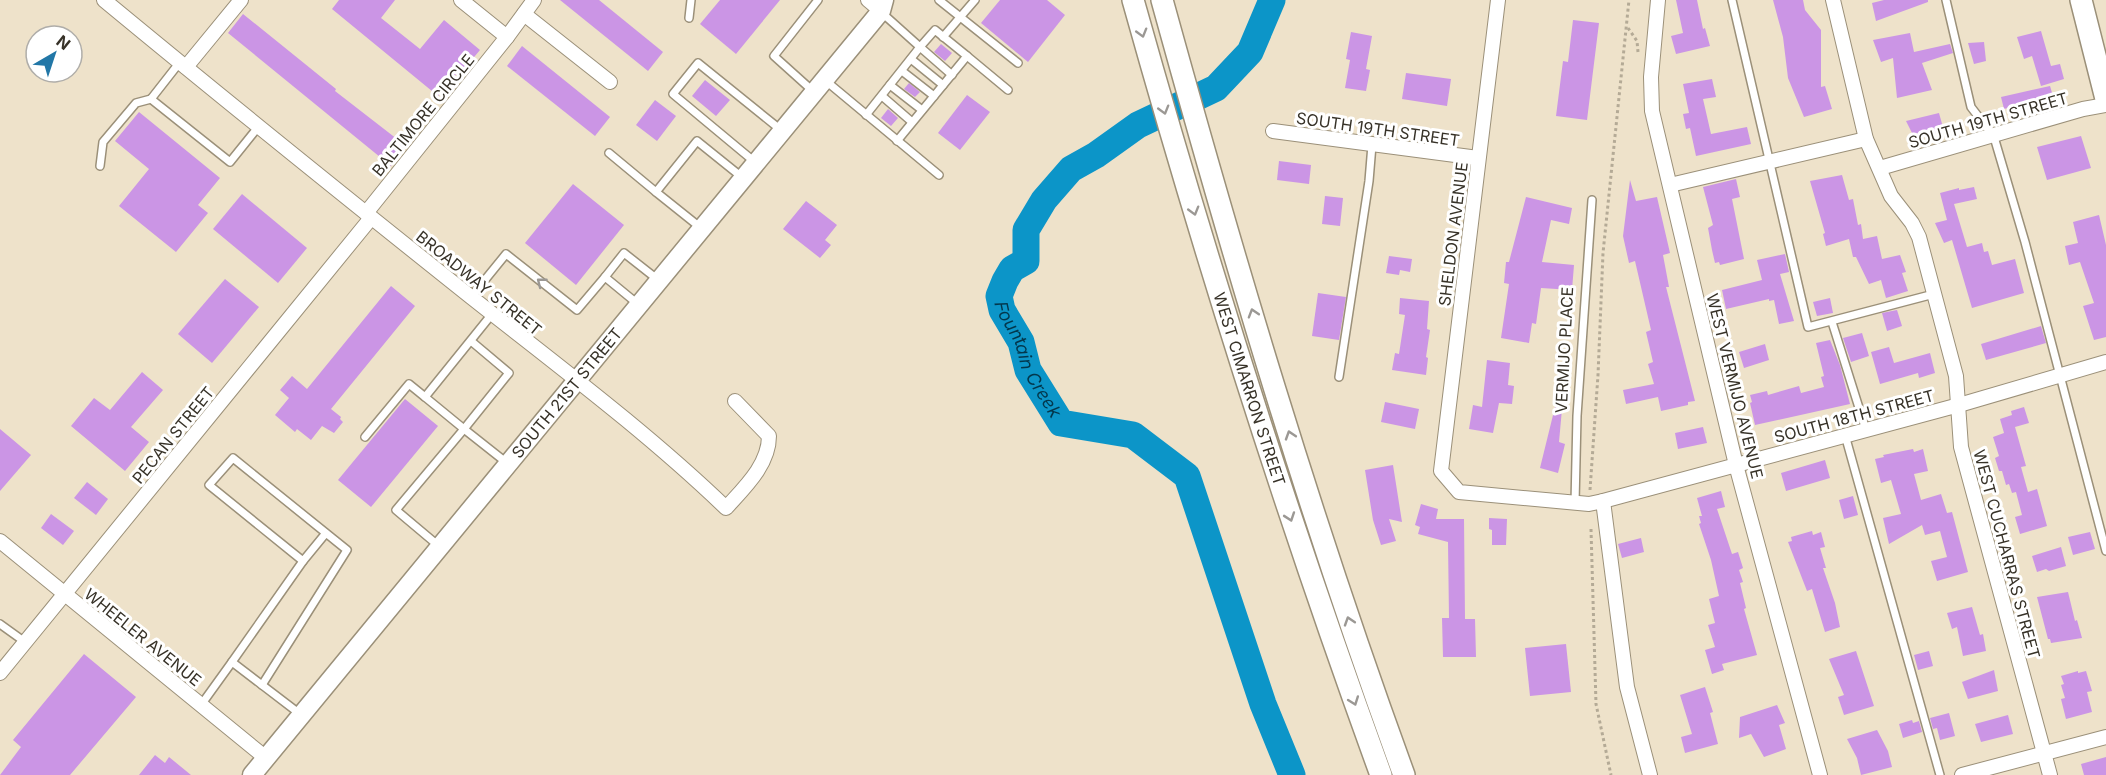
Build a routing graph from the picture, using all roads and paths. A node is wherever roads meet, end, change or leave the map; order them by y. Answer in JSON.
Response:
{"nodes":[{"id":1,"x":104,"y":0,"type":"edge"},
{"id":2,"x":241,"y":0,"type":"edge"},
{"id":3,"x":461,"y":0,"type":"edge"},
{"id":4,"x":534,"y":0,"type":"edge"},
{"id":5,"x":691,"y":0,"type":"edge"},
{"id":6,"x":818,"y":0,"type":"edge"},
{"id":7,"x":900,"y":0,"type":"edge"},
{"id":8,"x":939,"y":0,"type":"edge"},
{"id":9,"x":975,"y":0,"type":"edge"},
{"id":10,"x":1133,"y":0,"type":"edge"},
{"id":11,"x":1162,"y":0,"type":"edge"},
{"id":12,"x":1498,"y":0,"type":"edge"},
{"id":13,"x":1629,"y":0,"type":"edge"},
{"id":14,"x":1658,"y":0,"type":"edge"},
{"id":15,"x":1732,"y":0,"type":"edge"},
{"id":16,"x":1833,"y":0,"type":"edge"},
{"id":17,"x":1946,"y":0,"type":"edge"},
{"id":18,"x":2081,"y":0,"type":"edge"},
{"id":19,"x":878,"y":4,"type":"edge"},
{"id":20,"x":524,"y":14,"type":"junction"},
{"id":21,"x":960,"y":17,"type":"junction"},
{"id":22,"x":689,"y":18,"type":"dead end"},
{"id":23,"x":507,"y":37,"type":"junction"},
{"id":24,"x":943,"y":37,"type":"junction"},
{"id":25,"x":920,"y":47,"type":"junction"},
{"id":26,"x":967,"y":56,"type":"junction"},
{"id":27,"x":911,"y":58,"type":"junction"},
{"id":28,"x":1018,"y":63,"type":"dead end"},
{"id":29,"x":183,"y":65,"type":"junction"},
{"id":30,"x":902,"y":70,"type":"junction"},
{"id":31,"x":951,"y":75,"type":"junction"},
{"id":32,"x":610,"y":82,"type":"dead end"},
{"id":33,"x":890,"y":85,"type":"junction"},
{"id":34,"x":943,"y":85,"type":"junction"},
{"id":35,"x":819,"y":86,"type":"junction"},
{"id":36,"x":1008,"y":90,"type":"dead end"},
{"id":37,"x":882,"y":96,"type":"junction"},
{"id":38,"x":934,"y":96,"type":"junction"},
{"id":39,"x":151,"y":99,"type":"junction"},
{"id":40,"x":2106,"y":99,"type":"edge"},
{"id":41,"x":2106,"y":105,"type":"edge"},
{"id":42,"x":922,"y":110,"type":"junction"},
{"id":43,"x":866,"y":115,"type":"junction"},
{"id":44,"x":912,"y":122,"type":"junction"},
{"id":45,"x":258,"y":126,"type":"junction"},
{"id":46,"x":782,"y":131,"type":"junction"},
{"id":47,"x":1273,"y":131,"type":"dead end"},
{"id":48,"x":1994,"y":137,"type":"junction"},
{"id":49,"x":1866,"y":139,"type":"junction"},
{"id":50,"x":897,"y":141,"type":"junction"},
{"id":51,"x":1372,"y":145,"type":"junction"},
{"id":52,"x":609,"y":153,"type":"dead end"},
{"id":53,"x":1478,"y":158,"type":"junction"},
{"id":54,"x":1769,"y":161,"type":"junction"},
{"id":55,"x":756,"y":163,"type":"junction"},
{"id":56,"x":100,"y":166,"type":"dead end"},
{"id":57,"x":1880,"y":168,"type":"junction"},
{"id":58,"x":939,"y":175,"type":"dead end"},
{"id":59,"x":743,"y":178,"type":"junction"},
{"id":60,"x":1670,"y":185,"type":"junction"},
{"id":61,"x":656,"y":192,"type":"junction"},
{"id":62,"x":1592,"y":200,"type":"dead end"},
{"id":63,"x":368,"y":215,"type":"junction"},
{"id":64,"x":702,"y":229,"type":"junction"},
{"id":65,"x":605,"y":277,"type":"junction"},
{"id":66,"x":659,"y":281,"type":"junction"},
{"id":67,"x":1934,"y":294,"type":"junction"},
{"id":68,"x":471,"y":297,"type":"junction"},
{"id":69,"x":639,"y":305,"type":"junction"},
{"id":70,"x":492,"y":314,"type":"junction"},
{"id":71,"x":1832,"y":321,"type":"junction"},
{"id":72,"x":471,"y":341,"type":"junction"},
{"id":73,"x":2106,"y":362,"type":"edge"},
{"id":74,"x":2061,"y":375,"type":"junction"},
{"id":75,"x":1339,"y":377,"type":"dead end"},
{"id":76,"x":576,"y":381,"type":"junction"},
{"id":77,"x":425,"y":397,"type":"junction"},
{"id":78,"x":735,"y":401,"type":"dead end"},
{"id":79,"x":1959,"y":405,"type":"junction"},
{"id":80,"x":464,"y":429,"type":"junction"},
{"id":81,"x":1866,"y":430,"type":"junction"},
{"id":82,"x":1845,"y":435,"type":"junction"},
{"id":83,"x":365,"y":437,"type":"dead end"},
{"id":84,"x":508,"y":464,"type":"junction"},
{"id":85,"x":1736,"y":465,"type":"junction"},
{"id":86,"x":1441,"y":471,"type":"joint"},
{"id":87,"x":1603,"y":501,"type":"junction"},
{"id":88,"x":1582,"y":503,"type":"junction"},
{"id":89,"x":326,"y":532,"type":"junction"},
{"id":90,"x":0,"y":541,"type":"edge"},
{"id":91,"x":440,"y":547,"type":"junction"},
{"id":92,"x":2106,"y":551,"type":"edge"},
{"id":93,"x":303,"y":561,"type":"junction"},
{"id":94,"x":65,"y":594,"type":"junction"},
{"id":95,"x":0,"y":624,"type":"edge"},
{"id":96,"x":25,"y":642,"type":"junction"},
{"id":97,"x":232,"y":662,"type":"junction"},
{"id":98,"x":0,"y":673,"type":"edge"},
{"id":99,"x":262,"y":685,"type":"junction"},
{"id":100,"x":201,"y":705,"type":"junction"},
{"id":101,"x":301,"y":715,"type":"junction"},
{"id":102,"x":2106,"y":736,"type":"edge"},
{"id":103,"x":2045,"y":753,"type":"junction"},
{"id":104,"x":266,"y":758,"type":"junction"},
{"id":105,"x":252,"y":775,"type":"edge"},
{"id":106,"x":1381,"y":775,"type":"edge"},
{"id":107,"x":1404,"y":775,"type":"edge"},
{"id":108,"x":1611,"y":775,"type":"edge"},
{"id":109,"x":1650,"y":775,"type":"edge"},
{"id":110,"x":1820,"y":775,"type":"edge"},
{"id":111,"x":1940,"y":775,"type":"edge"},
{"id":112,"x":1962,"y":775,"type":"edge"},
{"id":113,"x":2050,"y":775,"type":"edge"}],
"edges":[{"from":1,"to":29,"type":"street","name":"BROADWAY STREET"},
{"from":2,"to":29,"type":"street"},
{"from":3,"to":23,"type":"street"},
{"from":4,"to":20,"type":"street","name":"BALTIMORE CIRCLE"},
{"from":5,"to":22,"type":"lane"},
{"from":6,"to":35,"type":"lane"},
{"from":7,"to":19,"type":"main road","name":"SOUTH 21ST STREET"},
{"from":8,"to":21,"type":"lane"},
{"from":9,"to":21,"type":"lane"},
{"from":10,"to":106,"type":"main road","name":"WEST CIMARRON STREET","one_way":true},
{"from":107,"to":11,"type":"main road","name":"WEST CIMARRON STREET","one_way":true},
{"from":12,"to":53,"type":"street","name":"SHELDON AVENUE"},
{"from":13,"to":88,"type":"path"},
{"from":14,"to":60,"type":"street","name":"WEST VERMIJO AVENUE"},
{"from":15,"to":54,"type":"lane"},
{"from":16,"to":49,"type":"street","name":"WEST CUCHARRAS STREET"},
{"from":17,"to":48,"type":"lane"},
{"from":18,"to":40,"type":"main road"},
{"from":19,"to":25,"type":"lane"},
{"from":19,"to":35,"type":"main road","name":"SOUTH 21ST STREET"},
{"from":20,"to":23,"type":"street","name":"BALTIMORE CIRCLE"},
{"from":20,"to":32,"type":"street"},
{"from":21,"to":24,"type":"lane"},
{"from":21,"to":28,"type":"lane"},
{"from":23,"to":63,"type":"street","name":"BALTIMORE CIRCLE"},
{"from":24,"to":25,"type":"lane"},
{"from":24,"to":26,"type":"lane"},
{"from":25,"to":27,"type":"lane"},
{"from":25,"to":31,"type":"lane"},
{"from":26,"to":31,"type":"lane"},
{"from":26,"to":36,"type":"lane"},
{"from":27,"to":30,"type":"lane"},
{"from":27,"to":34,"type":"lane"},
{"from":29,"to":39,"type":"lane"},
{"from":29,"to":45,"type":"street","name":"BROADWAY STREET"},
{"from":30,"to":33,"type":"lane"},
{"from":30,"to":38,"type":"lane"},
{"from":31,"to":34,"type":"lane"},
{"from":33,"to":37,"type":"lane"},
{"from":33,"to":42,"type":"lane"},
{"from":34,"to":38,"type":"lane"},
{"from":35,"to":43,"type":"lane"},
{"from":35,"to":46,"type":"main road","name":"SOUTH 21ST STREET"},
{"from":37,"to":43,"type":"lane"},
{"from":37,"to":44,"type":"lane"},
{"from":38,"to":42,"type":"lane"},
{"from":39,"to":45,"type":"lane"},
{"from":39,"to":56,"type":"lane"},
{"from":41,"to":48,"type":"street","name":"SOUTH 19TH STREET"},
{"from":42,"to":44,"type":"lane"},
{"from":43,"to":50,"type":"lane"},
{"from":44,"to":50,"type":"lane"},
{"from":45,"to":63,"type":"street","name":"BROADWAY STREET"},
{"from":46,"to":55,"type":"main road","name":"SOUTH 21ST STREET"},
{"from":46,"to":55,"type":"lane"},
{"from":47,"to":51,"type":"street","name":"SOUTH 19TH STREET"},
{"from":48,"to":57,"type":"street","name":"SOUTH 19TH STREET"},
{"from":48,"to":74,"type":"lane"},
{"from":49,"to":54,"type":"street"},
{"from":49,"to":57,"type":"street","name":"WEST CUCHARRAS STREET"},
{"from":50,"to":58,"type":"lane"},
{"from":51,"to":53,"type":"street","name":"SOUTH 19TH STREET"},
{"from":51,"to":75,"type":"lane"},
{"from":52,"to":61,"type":"lane"},
{"from":53,"to":86,"type":"street","name":"SHELDON AVENUE"},
{"from":54,"to":60,"type":"street"},
{"from":54,"to":71,"type":"lane"},
{"from":55,"to":59,"type":"main road","name":"SOUTH 21ST STREET"},
{"from":57,"to":67,"type":"street","name":"WEST CUCHARRAS STREET"},
{"from":59,"to":61,"type":"lane"},
{"from":59,"to":64,"type":"main road","name":"SOUTH 21ST STREET"},
{"from":60,"to":85,"type":"street","name":"WEST VERMIJO AVENUE"},
{"from":61,"to":64,"type":"lane"},
{"from":62,"to":88,"type":"lane","name":"VERMIJO PLACE"},
{"from":63,"to":68,"type":"street","name":"BROADWAY STREET"},
{"from":63,"to":94,"type":"street","name":"PECAN STREET"},
{"from":64,"to":66,"type":"main road","name":"SOUTH 21ST STREET"},
{"from":65,"to":66,"type":"lane"},
{"from":65,"to":68,"type":"lane","one_way":true},
{"from":65,"to":69,"type":"lane"},
{"from":66,"to":69,"type":"main road","name":"SOUTH 21ST STREET"},
{"from":67,"to":71,"type":"lane"},
{"from":67,"to":79,"type":"street","name":"WEST CUCHARRAS STREET"},
{"from":68,"to":70,"type":"street","name":"BROADWAY STREET"},
{"from":69,"to":76,"type":"main road","name":"SOUTH 21ST STREET"},
{"from":70,"to":72,"type":"lane"},
{"from":70,"to":76,"type":"street","name":"BROADWAY STREET"},
{"from":71,"to":81,"type":"lane"},
{"from":72,"to":77,"type":"lane"},
{"from":72,"to":80,"type":"lane"},
{"from":73,"to":74,"type":"street","name":"SOUTH 18TH STREET"},
{"from":74,"to":79,"type":"street","name":"SOUTH 18TH STREET"},
{"from":74,"to":92,"type":"lane"},
{"from":76,"to":78,"type":"street","name":"BROADWAY STREET"},
{"from":76,"to":84,"type":"main road","name":"SOUTH 21ST STREET"},
{"from":77,"to":80,"type":"lane"},
{"from":77,"to":83,"type":"lane"},
{"from":79,"to":81,"type":"street","name":"SOUTH 18TH STREET"},
{"from":79,"to":103,"type":"street","name":"WEST CUCHARRAS STREET"},
{"from":80,"to":84,"type":"lane"},
{"from":80,"to":91,"type":"lane"},
{"from":81,"to":82,"type":"street","name":"SOUTH 18TH STREET"},
{"from":82,"to":85,"type":"street","name":"SOUTH 18TH STREET"},
{"from":82,"to":111,"type":"lane"},
{"from":84,"to":91,"type":"main road","name":"SOUTH 21ST STREET"},
{"from":85,"to":87,"type":"street","name":"SOUTH 18TH STREET"},
{"from":85,"to":110,"type":"street","name":"WEST VERMIJO AVENUE"},
{"from":86,"to":88,"type":"street","name":"SOUTH 18TH STREET"},
{"from":87,"to":88,"type":"street","name":"SOUTH 18TH STREET"},
{"from":87,"to":109,"type":"street"},
{"from":88,"to":108,"type":"path"},
{"from":89,"to":93,"type":"lane"},
{"from":89,"to":93,"type":"lane"},
{"from":89,"to":99,"type":"lane"},
{"from":90,"to":94,"type":"street","name":"WHEELER AVENUE"},
{"from":91,"to":101,"type":"main road","name":"SOUTH 21ST STREET"},
{"from":93,"to":97,"type":"lane"},
{"from":94,"to":96,"type":"street","name":"PECAN STREET"},
{"from":94,"to":100,"type":"street","name":"WHEELER AVENUE"},
{"from":95,"to":96,"type":"lane"},
{"from":96,"to":98,"type":"street","name":"PECAN STREET"},
{"from":97,"to":99,"type":"lane"},
{"from":97,"to":100,"type":"lane"},
{"from":99,"to":101,"type":"lane"},
{"from":100,"to":104,"type":"street","name":"WHEELER AVENUE"},
{"from":101,"to":104,"type":"main road","name":"SOUTH 21ST STREET"},
{"from":102,"to":103,"type":"street"},
{"from":103,"to":112,"type":"street"},
{"from":103,"to":113,"type":"street","name":"WEST CUCHARRAS STREET"},
{"from":104,"to":105,"type":"main road","name":"SOUTH 21ST STREET"}]}
